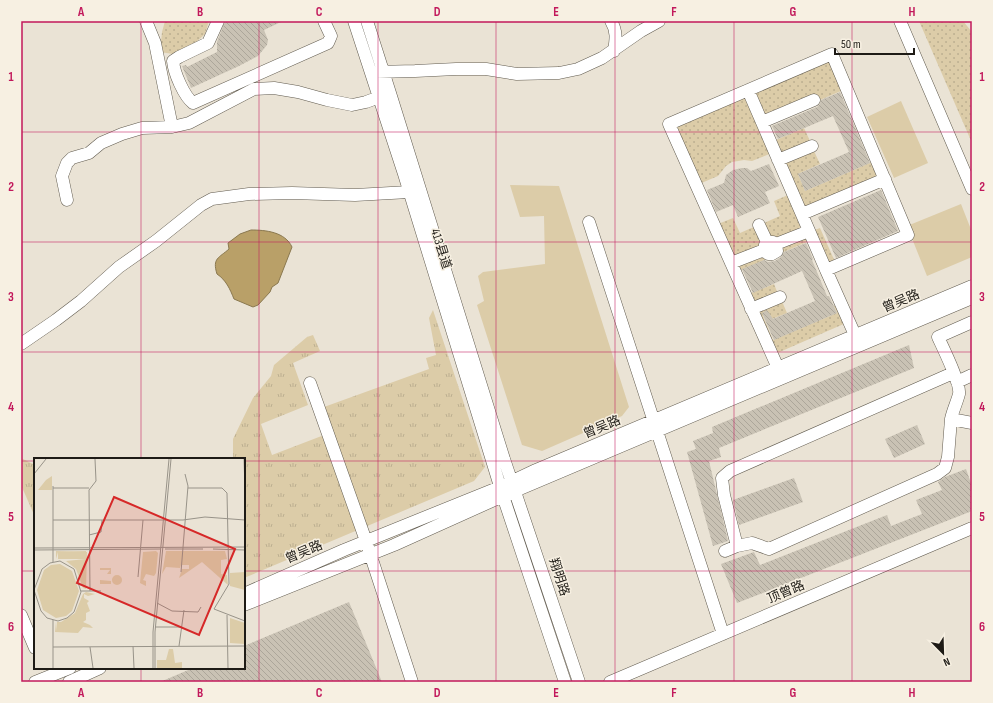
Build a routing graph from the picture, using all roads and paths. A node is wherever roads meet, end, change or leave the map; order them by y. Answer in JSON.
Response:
{"nodes":[{"id":1,"x":146,"y":21,"type":"edge"},
{"id":2,"x":218,"y":21,"type":"edge"},
{"id":3,"x":324,"y":21,"type":"edge"},
{"id":4,"x":354,"y":21,"type":"edge"},
{"id":5,"x":366,"y":21,"type":"edge"},
{"id":6,"x":659,"y":21,"type":"edge"},
{"id":7,"x":900,"y":21,"type":"edge"},
{"id":8,"x":615,"y":24,"type":"edge"},
{"id":9,"x":614,"y":51,"type":"junction"},
{"id":10,"x":371,"y":72,"type":"junction"},
{"id":11,"x":383,"y":72,"type":"junction"},
{"id":12,"x":748,"y":90,"type":"junction"},
{"id":13,"x":385,"y":95,"type":"junction"},
{"id":14,"x":814,"y":100,"type":"dead end"},
{"id":15,"x":762,"y":122,"type":"junction"},
{"id":16,"x":172,"y":127,"type":"junction"},
{"id":17,"x":812,"y":146,"type":"dead end"},
{"id":18,"x":778,"y":160,"type":"junction"},
{"id":19,"x":885,"y":179,"type":"junction"},
{"id":20,"x":972,"y":188,"type":"edge"},
{"id":21,"x":409,"y":192,"type":"junction"},
{"id":22,"x":67,"y":200,"type":"dead end"},
{"id":23,"x":802,"y":214,"type":"junction"},
{"id":24,"x":589,"y":222,"type":"dead end"},
{"id":25,"x":759,"y":225,"type":"dead end"},
{"id":26,"x":809,"y":231,"type":"junction"},
{"id":27,"x":769,"y":246,"type":"junction"},
{"id":28,"x":731,"y":263,"type":"junction"},
{"id":29,"x":826,"y":270,"type":"junction"},
{"id":30,"x":972,"y":286,"type":"edge"},
{"id":31,"x":780,"y":297,"type":"dead end"},
{"id":32,"x":972,"y":298,"type":"edge"},
{"id":33,"x":751,"y":309,"type":"junction"},
{"id":34,"x":972,"y":322,"type":"edge"},
{"id":35,"x":855,"y":335,"type":"junction"},
{"id":36,"x":21,"y":344,"type":"edge"},
{"id":37,"x":778,"y":368,"type":"junction"},
{"id":38,"x":972,"y":375,"type":"edge"},
{"id":39,"x":955,"y":378,"type":"junction"},
{"id":40,"x":310,"y":383,"type":"dead end"},
{"id":41,"x":951,"y":419,"type":"junction"},
{"id":42,"x":972,"y":423,"type":"edge"},
{"id":43,"x":655,"y":426,"type":"junction"},
{"id":44,"x":514,"y":486,"type":"junction"},
{"id":45,"x":502,"y":491,"type":"junction"},
{"id":46,"x":972,"y":528,"type":"edge"},
{"id":47,"x":366,"y":541,"type":"junction"},
{"id":48,"x":737,"y":546,"type":"junction"},
{"id":49,"x":725,"y":551,"type":"dead end"},
{"id":50,"x":371,"y":555,"type":"junction"},
{"id":51,"x":245,"y":594,"type":"edge"},
{"id":52,"x":245,"y":605,"type":"edge"},
{"id":53,"x":21,"y":615,"type":"edge"},
{"id":54,"x":723,"y":634,"type":"junction"},
{"id":55,"x":34,"y":646,"type":"edge"},
{"id":56,"x":67,"y":669,"type":"edge"},
{"id":57,"x":98,"y":669,"type":"edge"},
{"id":58,"x":47,"y":676,"type":"edge"},
{"id":59,"x":35,"y":682,"type":"edge"},
{"id":60,"x":69,"y":682,"type":"edge"},
{"id":61,"x":412,"y":682,"type":"edge"},
{"id":62,"x":565,"y":682,"type":"edge"},
{"id":63,"x":579,"y":682,"type":"edge"},
{"id":64,"x":610,"y":682,"type":"edge"}],
"edges":[{"from":1,"to":16,"type":"street"},
{"from":2,"to":3,"type":"street"},
{"from":4,"to":10,"type":"street","name":"413县道"},
{"from":5,"to":11,"type":"street","name":"413县道"},
{"from":6,"to":9,"type":"street"},
{"from":7,"to":20,"type":"street"},
{"from":8,"to":9,"type":"street"},
{"from":9,"to":11,"type":"street"},
{"from":10,"to":11,"type":"street"},
{"from":10,"to":13,"type":"street","name":"413县道"},
{"from":11,"to":13,"type":"street","name":"413县道"},
{"from":12,"to":15,"type":"street"},
{"from":12,"to":19,"type":"street"},
{"from":12,"to":28,"type":"street"},
{"from":13,"to":16,"type":"street"},
{"from":13,"to":21,"type":"street","name":"413县道"},
{"from":13,"to":44,"type":"street","name":"413县道"},
{"from":14,"to":15,"type":"street"},
{"from":15,"to":18,"type":"street"},
{"from":16,"to":22,"type":"street"},
{"from":17,"to":18,"type":"street"},
{"from":18,"to":23,"type":"street"},
{"from":19,"to":23,"type":"street"},
{"from":19,"to":29,"type":"street"},
{"from":21,"to":36,"type":"street"},
{"from":21,"to":45,"type":"street","name":"413县道"},
{"from":23,"to":26,"type":"street"},
{"from":24,"to":43,"type":"street"},
{"from":25,"to":27,"type":"street"},
{"from":26,"to":27,"type":"street"},
{"from":26,"to":29,"type":"street"},
{"from":27,"to":28,"type":"street"},
{"from":28,"to":33,"type":"street"},
{"from":29,"to":35,"type":"street"},
{"from":30,"to":35,"type":"street","name":"曾吴路"},
{"from":31,"to":33,"type":"street"},
{"from":32,"to":43,"type":"street","name":"曾吴路"},
{"from":33,"to":37,"type":"street"},
{"from":34,"to":39,"type":"street"},
{"from":35,"to":37,"type":"street","name":"曾吴路"},
{"from":37,"to":43,"type":"street","name":"曾吴路"},
{"from":38,"to":39,"type":"street"},
{"from":39,"to":41,"type":"street"},
{"from":39,"to":48,"type":"street"},
{"from":40,"to":47,"type":"street"},
{"from":41,"to":42,"type":"street"},
{"from":41,"to":48,"type":"street"},
{"from":43,"to":44,"type":"street","name":"曾吴路"},
{"from":43,"to":54,"type":"street"},
{"from":44,"to":45,"type":"street","name":"曾吴路"},
{"from":44,"to":63,"type":"street","name":"翔明路"},
{"from":45,"to":47,"type":"street","name":"曾吴路"},
{"from":45,"to":50,"type":"street","name":"曾吴路"},
{"from":45,"to":62,"type":"street"},
{"from":46,"to":54,"type":"street","name":"顶曾路"},
{"from":47,"to":50,"type":"street"},
{"from":47,"to":51,"type":"street","name":"曾吴路"},
{"from":48,"to":49,"type":"street"},
{"from":50,"to":52,"type":"street","name":"曾吴路"},
{"from":50,"to":61,"type":"street"},
{"from":53,"to":55,"type":"street"},
{"from":54,"to":64,"type":"street","name":"顶曾路"},
{"from":56,"to":58,"type":"street"},
{"from":57,"to":60,"type":"street"},
{"from":58,"to":59,"type":"street"}]}
